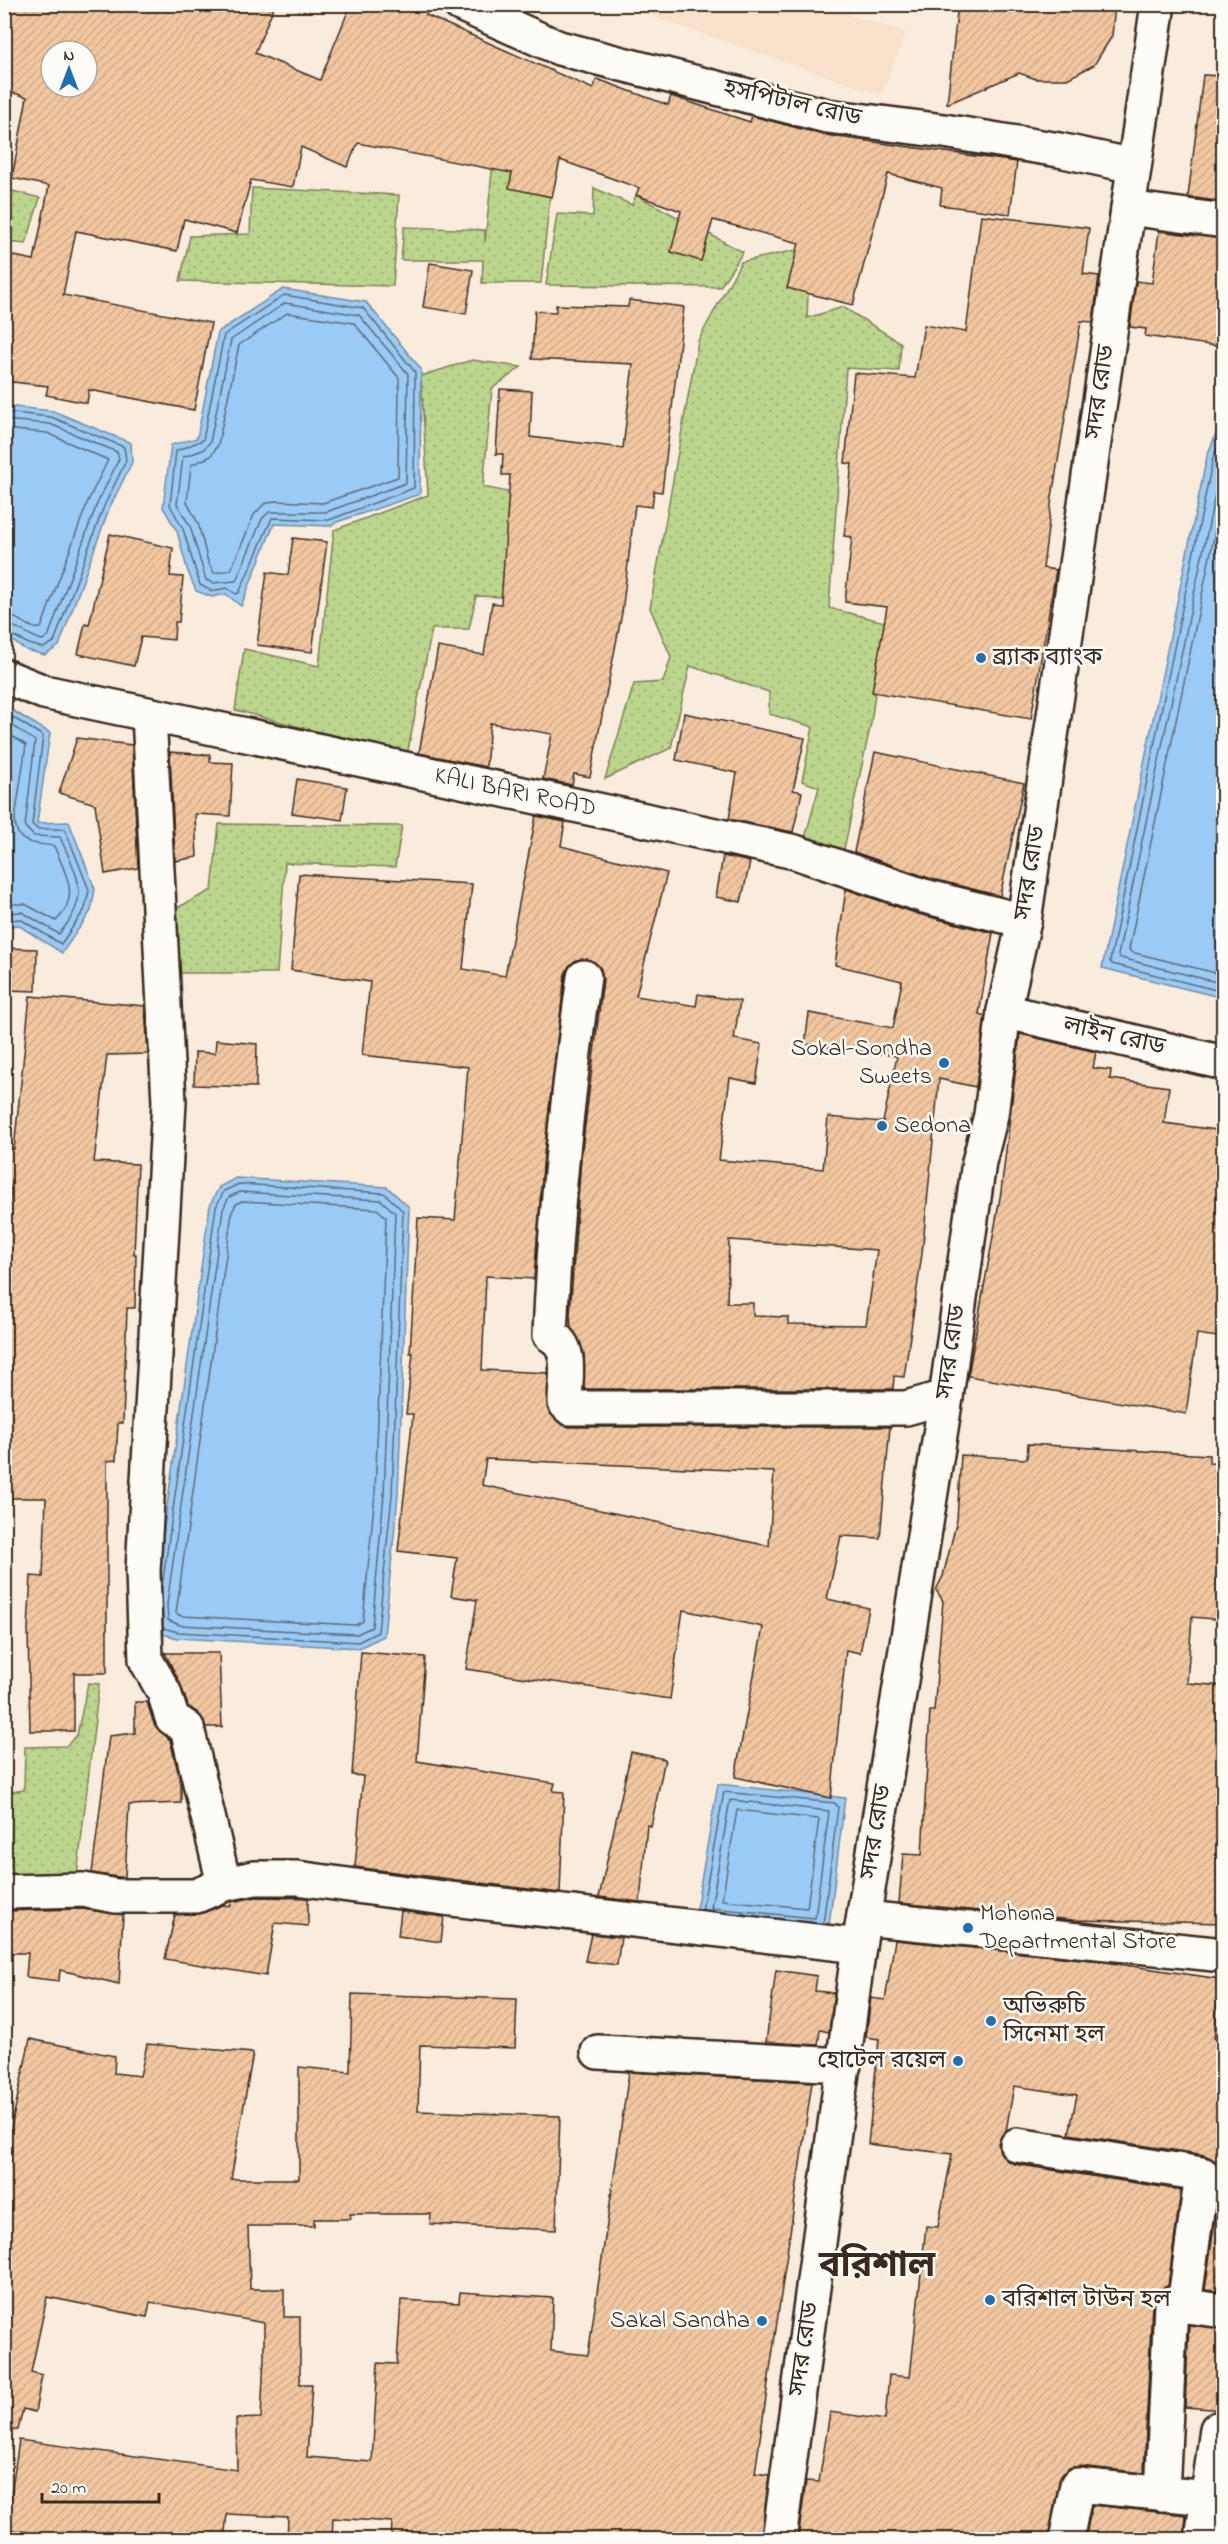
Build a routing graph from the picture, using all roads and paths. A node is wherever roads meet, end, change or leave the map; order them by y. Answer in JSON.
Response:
{"nodes":[{"id":1,"x":460,"y":4,"type":"edge"},
{"id":2,"x":1158,"y":4,"type":"edge"},
{"id":3,"x":1134,"y":166,"type":"junction"},
{"id":4,"x":1128,"y":208,"type":"junction"},
{"id":5,"x":1224,"y":221,"type":"edge"},
{"id":6,"x":4,"y":676,"type":"edge"},
{"id":7,"x":149,"y":715,"type":"junction"},
{"id":8,"x":1024,"y":921,"type":"junction"},
{"id":9,"x":584,"y":977,"type":"dead end"},
{"id":10,"x":1004,"y":1011,"type":"junction"},
{"id":11,"x":1224,"y":1063,"type":"edge"},
{"id":12,"x":946,"y":1397,"type":"junction"},
{"id":13,"x":224,"y":1884,"type":"junction"},
{"id":14,"x":4,"y":1892,"type":"edge"},
{"id":15,"x":862,"y":1932,"type":"junction"},
{"id":16,"x":1224,"y":1955,"type":"edge"},
{"id":17,"x":598,"y":2052,"type":"dead end"},
{"id":18,"x":844,"y":2065,"type":"junction"},
{"id":19,"x":1017,"y":2145,"type":"dead end"},
{"id":20,"x":1213,"y":2175,"type":"edge"},
{"id":21,"x":1184,"y":2306,"type":"junction"},
{"id":22,"x":1224,"y":2311,"type":"edge"},
{"id":23,"x":1224,"y":2430,"type":"edge"},
{"id":24,"x":1162,"y":2494,"type":"junction"},
{"id":25,"x":1208,"y":2498,"type":"junction"},
{"id":26,"x":779,"y":2540,"type":"edge"},
{"id":27,"x":1066,"y":2540,"type":"edge"},
{"id":28,"x":1202,"y":2540,"type":"edge"}],
"edges":[{"from":1,"to":3,"type":"street","name":"হসপিটাল রোড"},
{"from":2,"to":3,"type":"street","name":"সদর রোড"},
{"from":3,"to":4,"type":"street","name":"সদর রোড"},
{"from":4,"to":5,"type":"street"},
{"from":4,"to":8,"type":"street","name":"সদর রোড"},
{"from":6,"to":7,"type":"street","name":"KALI BARI ROAD"},
{"from":7,"to":8,"type":"street","name":"KALI BARI ROAD"},
{"from":7,"to":13,"type":"street"},
{"from":8,"to":10,"type":"street","name":"সদর রোড"},
{"from":9,"to":12,"type":"street"},
{"from":10,"to":11,"type":"street","name":"লাইন রোড"},
{"from":10,"to":12,"type":"street","name":"সদর রোড"},
{"from":12,"to":15,"type":"street","name":"সদর রোড"},
{"from":13,"to":14,"type":"street"},
{"from":13,"to":15,"type":"street"},
{"from":15,"to":16,"type":"street"},
{"from":15,"to":18,"type":"street","name":"সদর রোড"},
{"from":17,"to":18,"type":"street"},
{"from":18,"to":26,"type":"street","name":"সদর রোড"},
{"from":19,"to":20,"type":"street"},
{"from":20,"to":21,"type":"street"},
{"from":21,"to":22,"type":"street"},
{"from":21,"to":24,"type":"street"},
{"from":23,"to":25,"type":"street"},
{"from":24,"to":25,"type":"street"},
{"from":24,"to":27,"type":"street"},
{"from":25,"to":28,"type":"street"}]}
